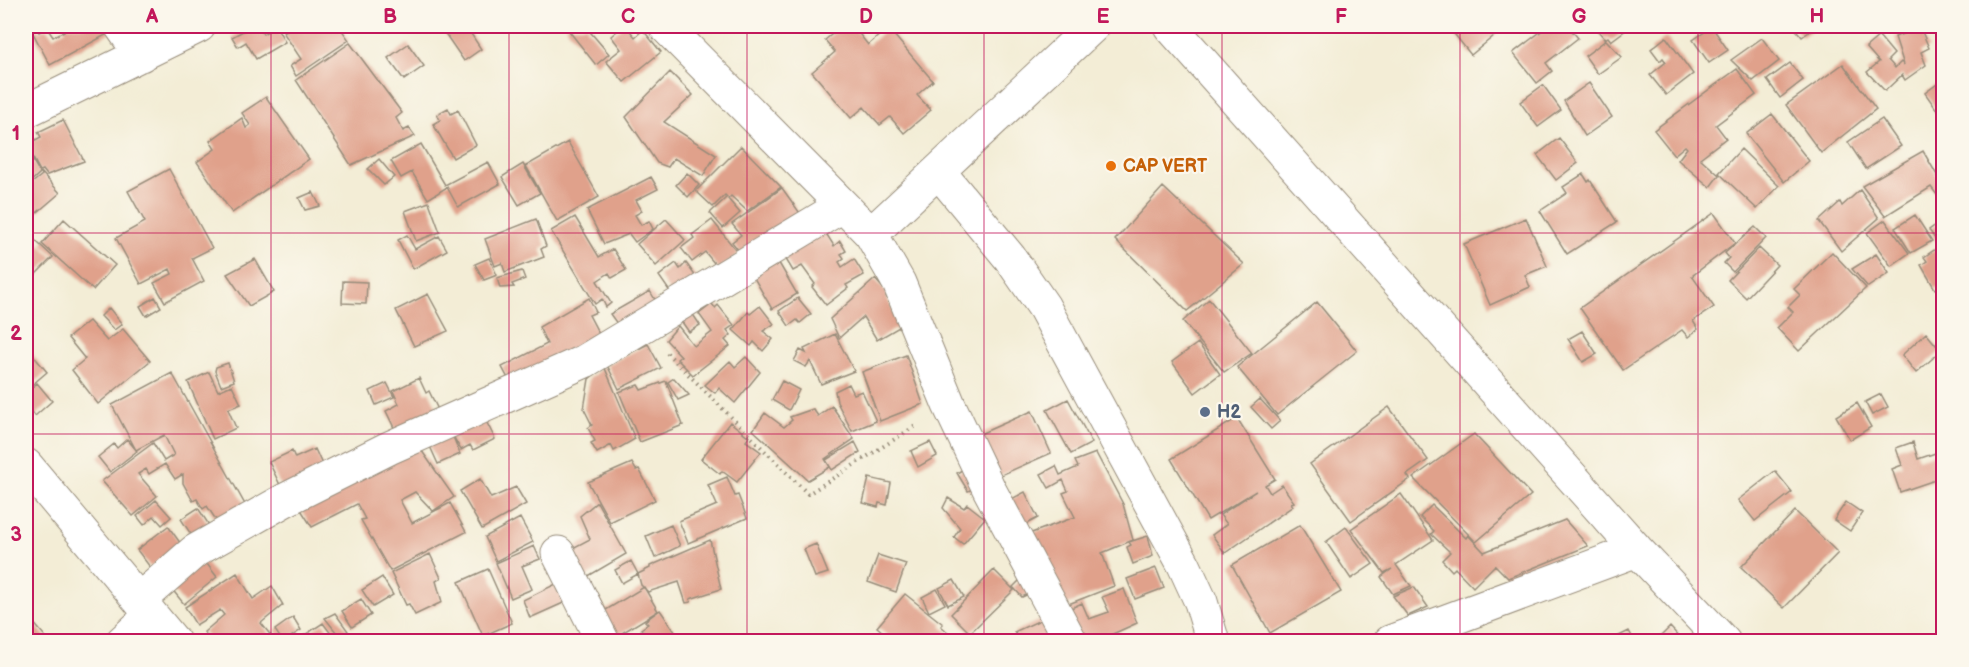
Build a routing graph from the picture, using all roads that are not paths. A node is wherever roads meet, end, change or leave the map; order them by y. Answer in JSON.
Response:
{"nodes":[{"id":1,"x":121,"y":26,"type":"edge"},
{"id":2,"x":199,"y":26,"type":"edge"},
{"id":3,"x":665,"y":26,"type":"edge"},
{"id":4,"x":1093,"y":26,"type":"edge"},
{"id":5,"x":1170,"y":26,"type":"edge"},
{"id":6,"x":141,"y":55,"type":"junction"},
{"id":7,"x":26,"y":111,"type":"edge"},
{"id":8,"x":939,"y":172,"type":"junction"},
{"id":9,"x":842,"y":206,"type":"junction"},
{"id":10,"x":871,"y":234,"type":"junction"},
{"id":11,"x":26,"y":465,"type":"edge"},
{"id":12,"x":1637,"y":550,"type":"junction"},
{"id":13,"x":558,"y":553,"type":"dead end"},
{"id":14,"x":145,"y":608,"type":"junction"},
{"id":15,"x":122,"y":642,"type":"edge"},
{"id":16,"x":174,"y":642,"type":"edge"},
{"id":17,"x":603,"y":642,"type":"edge"},
{"id":18,"x":1071,"y":642,"type":"edge"},
{"id":19,"x":1213,"y":642,"type":"edge"},
{"id":20,"x":1390,"y":642,"type":"edge"},
{"id":21,"x":1724,"y":642,"type":"edge"}],
"edges":[{"from":1,"to":6,"type":"street"},
{"from":2,"to":6,"type":"street"},
{"from":3,"to":9,"type":"street"},
{"from":4,"to":8,"type":"street"},
{"from":5,"to":12,"type":"street"},
{"from":6,"to":7,"type":"street"},
{"from":8,"to":10,"type":"street"},
{"from":8,"to":19,"type":"street"},
{"from":9,"to":10,"type":"street"},
{"from":9,"to":14,"type":"street"},
{"from":10,"to":18,"type":"street"},
{"from":11,"to":14,"type":"street"},
{"from":12,"to":20,"type":"street"},
{"from":12,"to":21,"type":"street"},
{"from":13,"to":17,"type":"street"},
{"from":14,"to":15,"type":"street"},
{"from":14,"to":16,"type":"street"}]}
